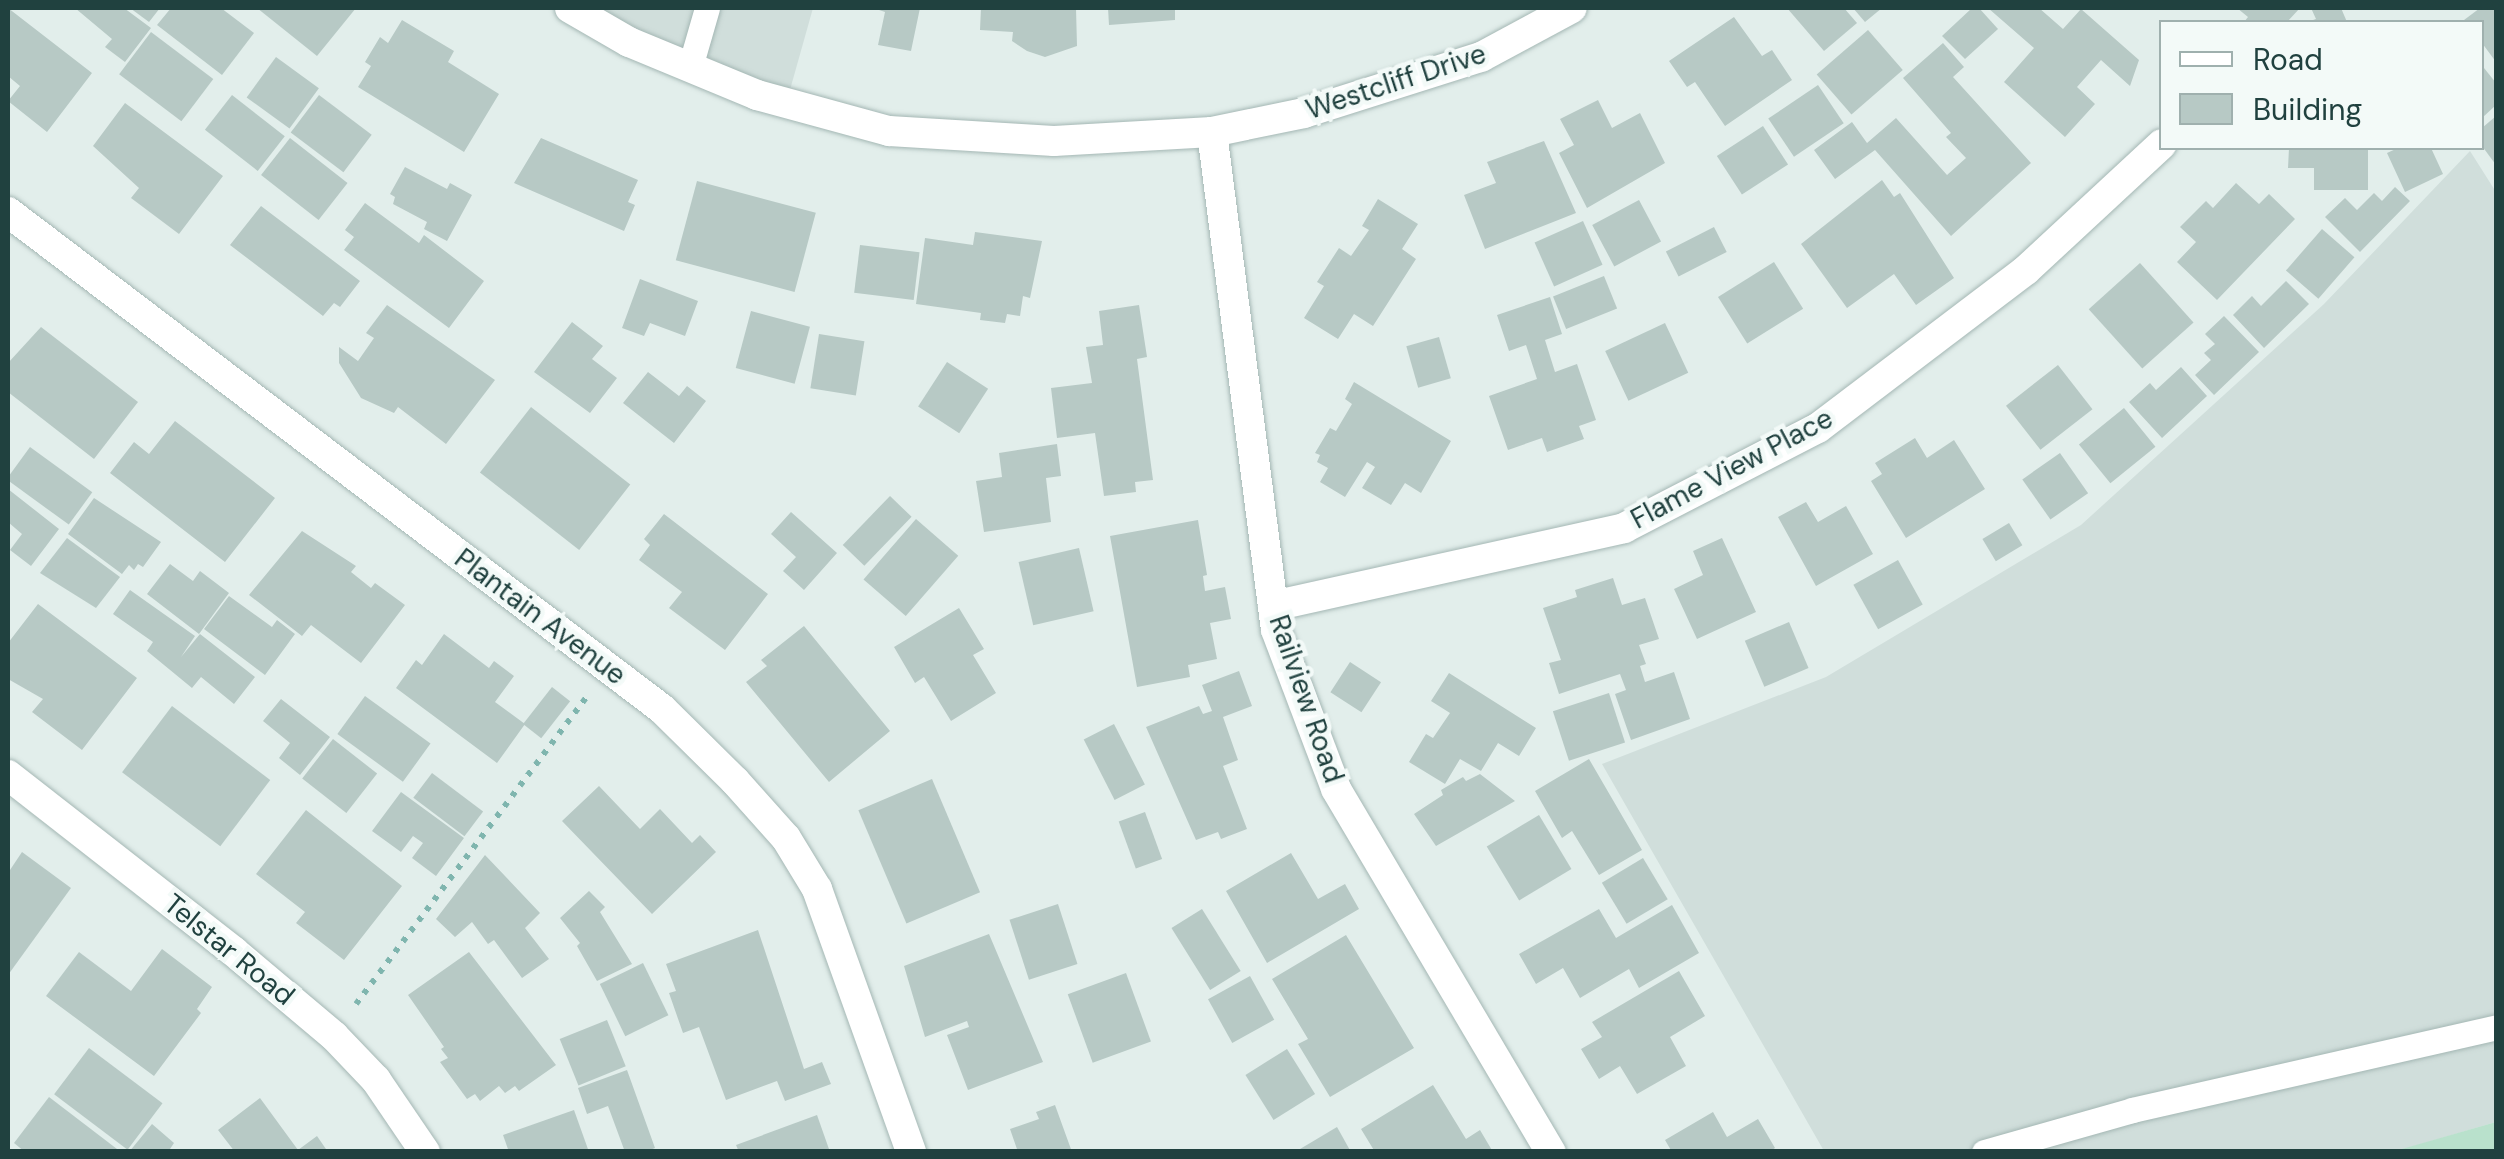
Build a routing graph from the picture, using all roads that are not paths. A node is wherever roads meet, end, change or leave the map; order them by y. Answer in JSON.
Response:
{"nodes":[{"id":1,"x":570,"y":8,"type":"edge"},
{"id":2,"x":707,"y":8,"type":"edge"},
{"id":3,"x":1572,"y":8,"type":"edge"},
{"id":4,"x":690,"y":67,"type":"junction"},
{"id":5,"x":1212,"y":132,"type":"junction"},
{"id":6,"x":2159,"y":147,"type":"edge"},
{"id":7,"x":8,"y":212,"type":"edge"},
{"id":8,"x":1273,"y":606,"type":"junction"},
{"id":9,"x":8,"y":775,"type":"edge"},
{"id":10,"x":2496,"y":1027,"type":"edge"},
{"id":11,"x":425,"y":1152,"type":"edge"},
{"id":12,"x":911,"y":1152,"type":"edge"},
{"id":13,"x":1551,"y":1152,"type":"edge"},
{"id":14,"x":1984,"y":1152,"type":"edge"}],
"edges":[{"from":1,"to":4,"type":"street","name":"Westcliff Drive"},
{"from":2,"to":4,"type":"lane"},
{"from":3,"to":5,"type":"street","name":"Westcliff Drive"},
{"from":4,"to":5,"type":"street","name":"Westcliff Drive"},
{"from":5,"to":8,"type":"street","name":"Railview Road"},
{"from":6,"to":8,"type":"street","name":"Flame View Place"},
{"from":7,"to":12,"type":"street","name":"Plantain Avenue"},
{"from":8,"to":13,"type":"street","name":"Railview Road"},
{"from":9,"to":11,"type":"street","name":"Telstar Road"},
{"from":10,"to":14,"type":"lane"}]}
